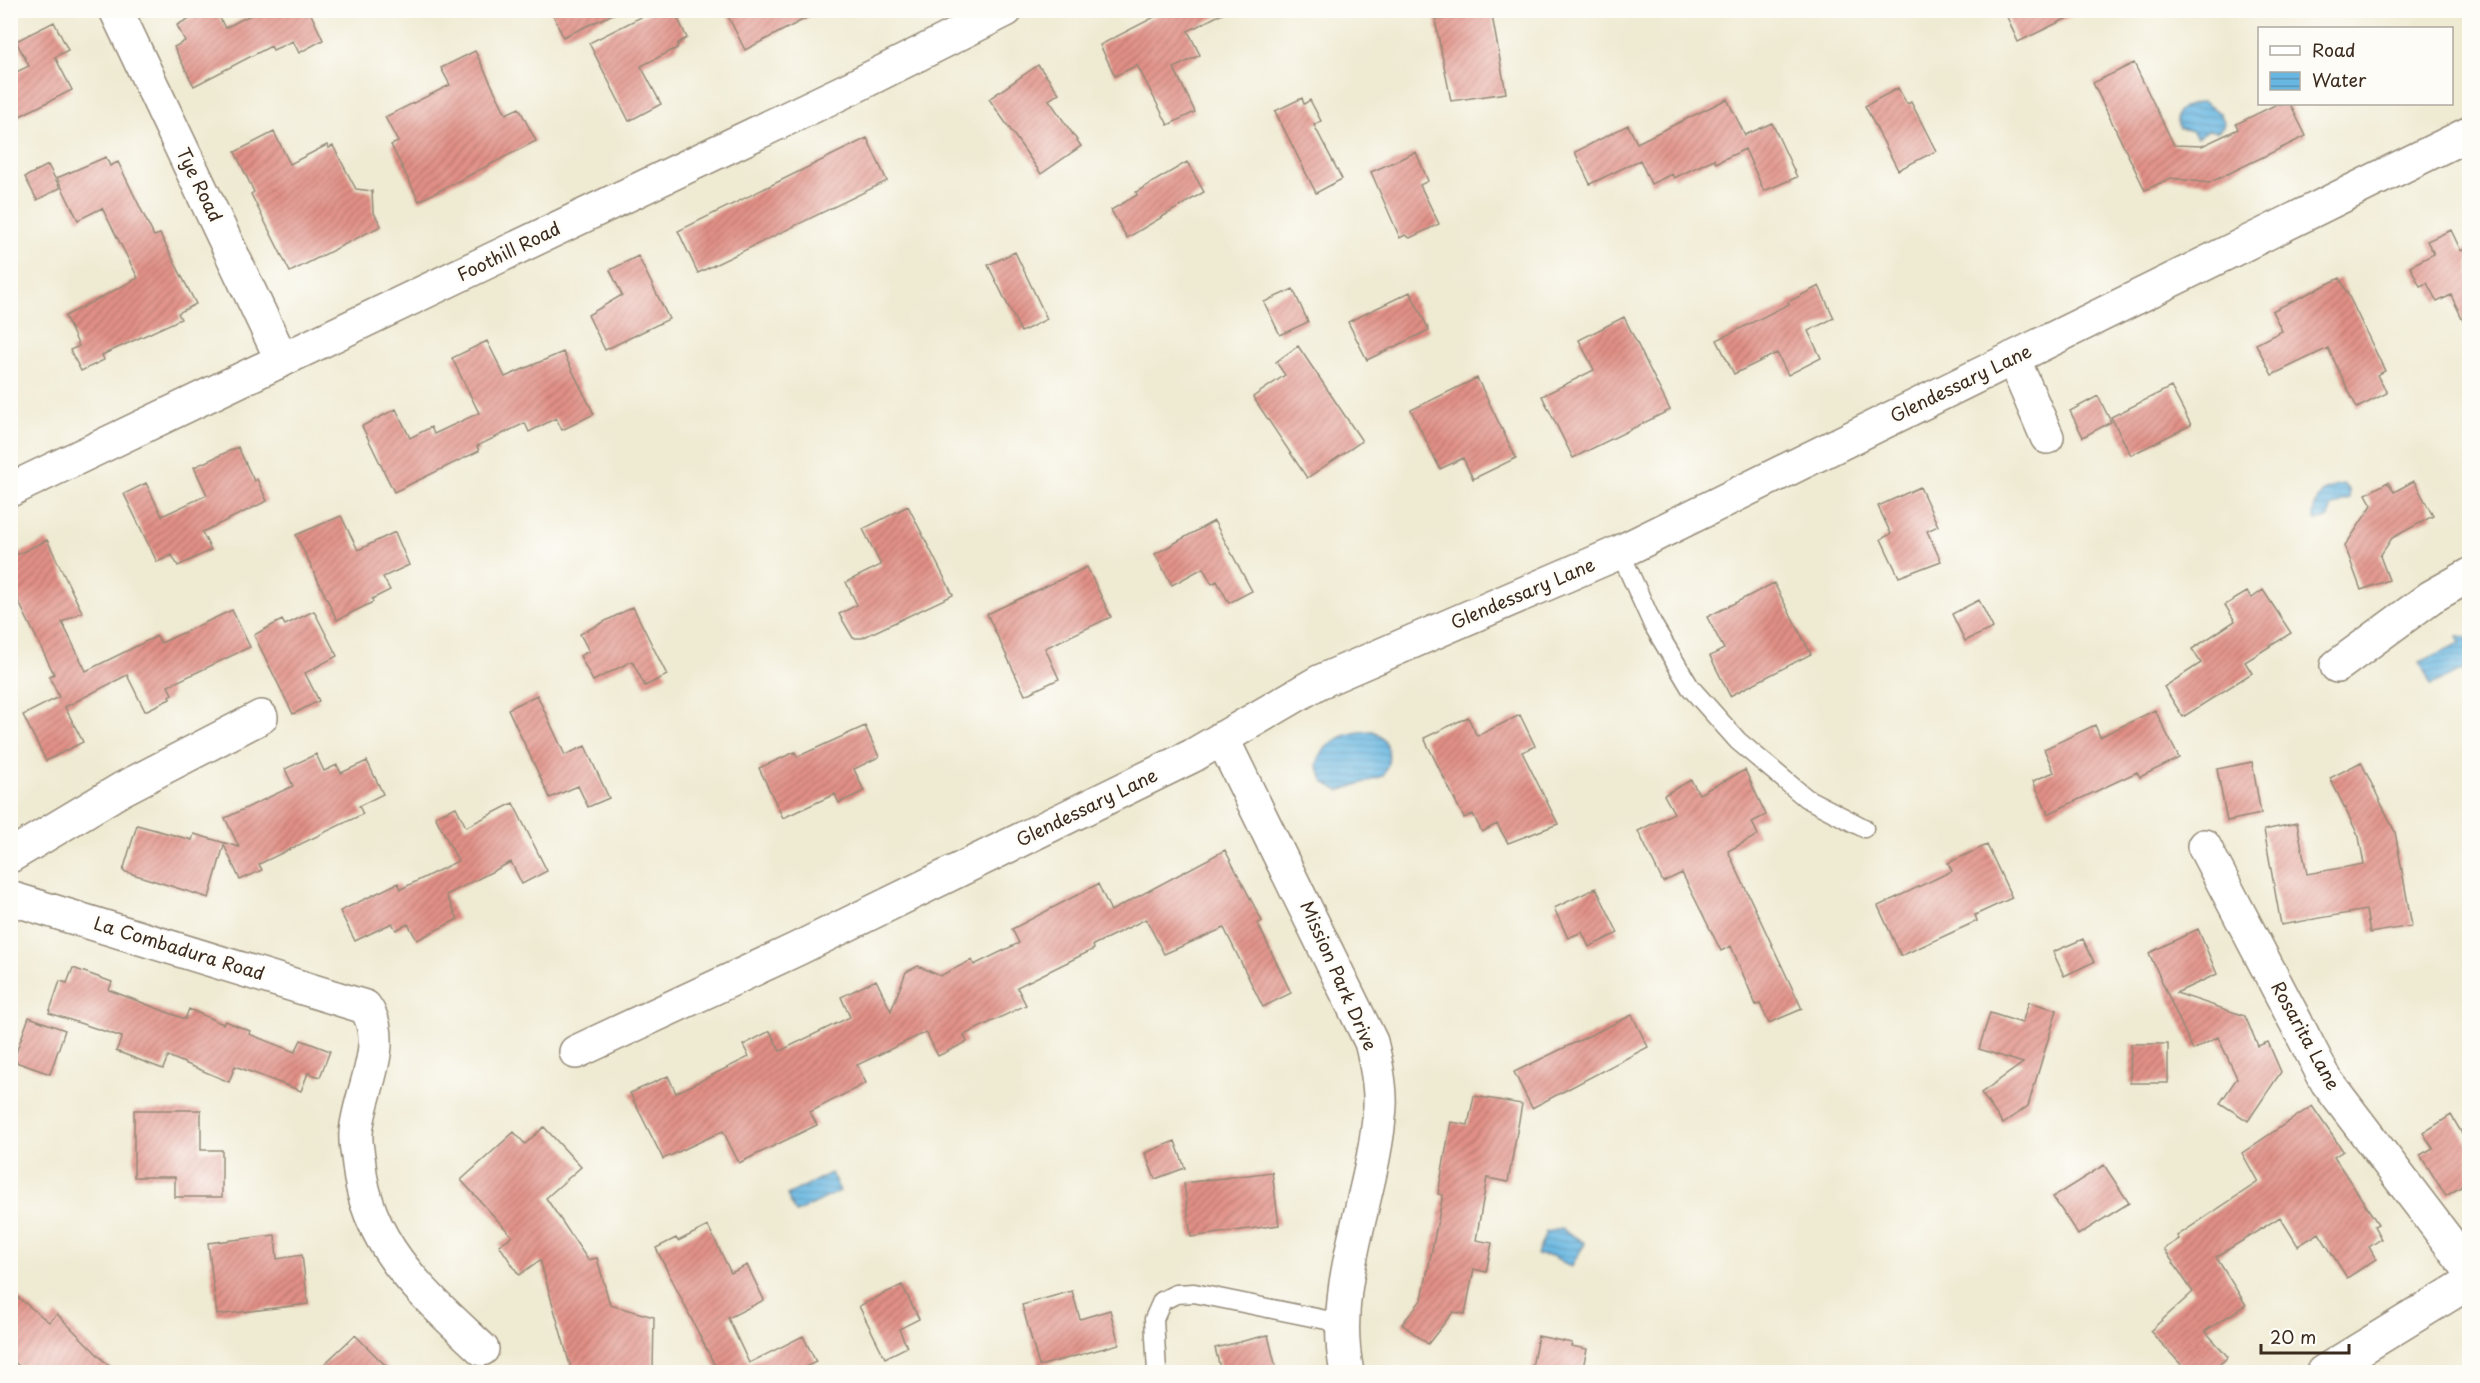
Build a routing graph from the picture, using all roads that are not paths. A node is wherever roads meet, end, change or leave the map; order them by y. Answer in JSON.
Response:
{"nodes":[{"id":1,"x":116,"y":10,"type":"edge"},
{"id":2,"x":1006,"y":10,"type":"edge"},
{"id":3,"x":2469,"y":133,"type":"edge"},
{"id":4,"x":2013,"y":358,"type":"junction"},
{"id":5,"x":282,"y":360,"type":"junction"},
{"id":6,"x":2047,"y":437,"type":"dead end"},
{"id":7,"x":10,"y":490,"type":"edge"},
{"id":8,"x":1620,"y":552,"type":"junction"},
{"id":9,"x":2469,"y":574,"type":"edge"},
{"id":10,"x":2337,"y":666,"type":"dead end"},
{"id":11,"x":261,"y":717,"type":"dead end"},
{"id":12,"x":1222,"y":738,"type":"junction"},
{"id":13,"x":1864,"y":828,"type":"dead end"},
{"id":14,"x":2204,"y":846,"type":"dead end"},
{"id":15,"x":10,"y":856,"type":"edge"},
{"id":16,"x":10,"y":898,"type":"edge"},
{"id":17,"x":576,"y":1052,"type":"dead end"},
{"id":18,"x":2469,"y":1270,"type":"edge"},
{"id":19,"x":2469,"y":1282,"type":"edge"},
{"id":20,"x":1341,"y":1323,"type":"junction"},
{"id":21,"x":482,"y":1348,"type":"dead end"},
{"id":22,"x":1156,"y":1372,"type":"edge"},
{"id":23,"x":1347,"y":1372,"type":"edge"},
{"id":24,"x":2323,"y":1372,"type":"edge"}],
"edges":[{"from":1,"to":5,"type":"street","name":"Tye Road"},
{"from":2,"to":5,"type":"street","name":"Foothill Road"},
{"from":3,"to":4,"type":"street","name":"Glendessary Lane"},
{"from":4,"to":6,"type":"street"},
{"from":4,"to":8,"type":"street","name":"Glendessary Lane"},
{"from":5,"to":7,"type":"street","name":"Foothill Road"},
{"from":8,"to":12,"type":"street","name":"Glendessary Lane"},
{"from":8,"to":13,"type":"lane"},
{"from":9,"to":10,"type":"street"},
{"from":11,"to":15,"type":"street"},
{"from":12,"to":17,"type":"street","name":"Glendessary Lane"},
{"from":12,"to":20,"type":"street","name":"Mission Park Drive"},
{"from":14,"to":18,"type":"street","name":"Rosarita Lane"},
{"from":16,"to":21,"type":"street","name":"La Combadura Road"},
{"from":19,"to":24,"type":"street"},
{"from":20,"to":22,"type":"lane"},
{"from":20,"to":23,"type":"street","name":"Mission Park Drive"}]}
